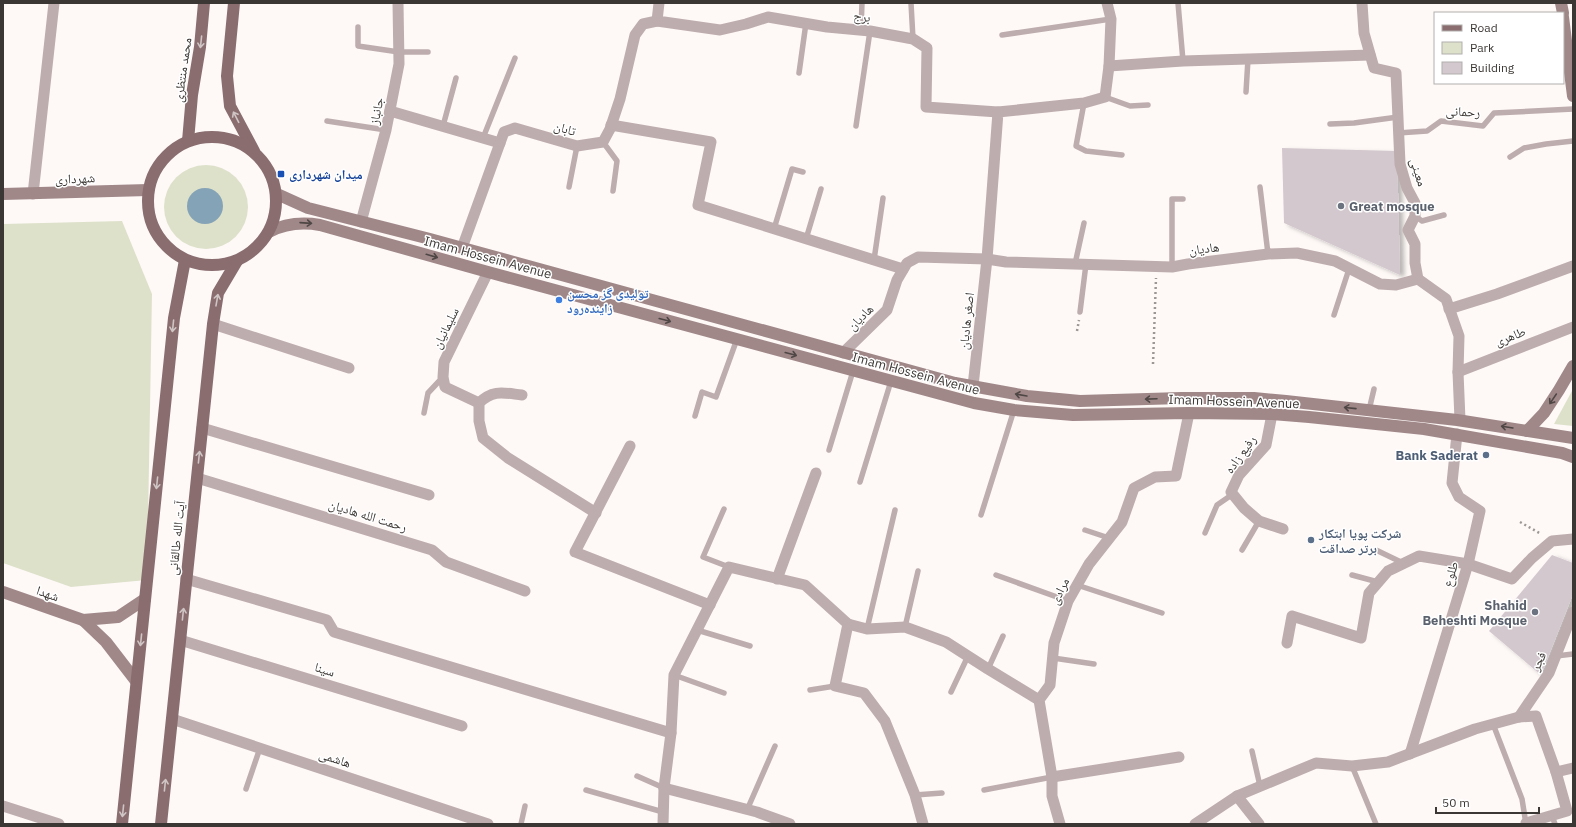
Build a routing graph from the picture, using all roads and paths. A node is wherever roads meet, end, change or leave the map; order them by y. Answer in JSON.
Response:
{"nodes":[{"id":1,"x":54,"y":3,"type":"edge"},
{"id":2,"x":204,"y":3,"type":"edge"},
{"id":3,"x":234,"y":3,"type":"edge"},
{"id":4,"x":398,"y":3,"type":"edge"},
{"id":5,"x":659,"y":3,"type":"edge"},
{"id":6,"x":862,"y":3,"type":"edge"},
{"id":7,"x":911,"y":3,"type":"edge"},
{"id":8,"x":1107,"y":3,"type":"edge"},
{"id":9,"x":1178,"y":3,"type":"edge"},
{"id":10,"x":1362,"y":3,"type":"edge"},
{"id":11,"x":1111,"y":19,"type":"junction"},
{"id":12,"x":657,"y":21,"type":"junction"},
{"id":13,"x":806,"y":23,"type":"junction"},
{"id":14,"x":1564,"y":25,"type":"edge"},
{"id":15,"x":358,"y":27,"type":"dead end"},
{"id":16,"x":866,"y":31,"type":"junction"},
{"id":17,"x":1002,"y":35,"type":"dead end"},
{"id":18,"x":913,"y":39,"type":"junction"},
{"id":19,"x":399,"y":52,"type":"junction"},
{"id":20,"x":428,"y":52,"type":"dead end"},
{"id":21,"x":1370,"y":55,"type":"junction"},
{"id":22,"x":515,"y":58,"type":"dead end"},
{"id":23,"x":1248,"y":59,"type":"junction"},
{"id":24,"x":1184,"y":61,"type":"junction"},
{"id":25,"x":1109,"y":66,"type":"junction"},
{"id":26,"x":799,"y":73,"type":"dead end"},
{"id":27,"x":456,"y":78,"type":"dead end"},
{"id":28,"x":1246,"y":92,"type":"dead end"},
{"id":29,"x":1573,"y":95,"type":"edge"},
{"id":30,"x":1105,"y":97,"type":"junction"},
{"id":31,"x":1084,"y":103,"type":"junction"},
{"id":32,"x":1148,"y":105,"type":"dead end"},
{"id":33,"x":1573,"y":109,"type":"edge"},
{"id":34,"x":390,"y":111,"type":"junction"},
{"id":35,"x":998,"y":112,"type":"junction"},
{"id":36,"x":1398,"y":117,"type":"junction"},
{"id":37,"x":327,"y":121,"type":"dead end"},
{"id":38,"x":1330,"y":124,"type":"dead end"},
{"id":39,"x":611,"y":125,"type":"junction"},
{"id":40,"x":443,"y":126,"type":"junction"},
{"id":41,"x":856,"y":126,"type":"dead end"},
{"id":42,"x":386,"y":130,"type":"junction"},
{"id":43,"x":1398,"y":133,"type":"junction"},
{"id":44,"x":483,"y":138,"type":"junction"},
{"id":45,"x":188,"y":141,"type":"junction"},
{"id":46,"x":1573,"y":141,"type":"edge"},
{"id":47,"x":603,"y":142,"type":"junction"},
{"id":48,"x":500,"y":143,"type":"junction"},
{"id":49,"x":577,"y":146,"type":"junction"},
{"id":50,"x":254,"y":152,"type":"junction"},
{"id":51,"x":1122,"y":155,"type":"dead end"},
{"id":52,"x":1510,"y":157,"type":"dead end"},
{"id":53,"x":803,"y":172,"type":"dead end"},
{"id":54,"x":1260,"y":186,"type":"dead end"},
{"id":55,"x":569,"y":187,"type":"dead end"},
{"id":56,"x":820,"y":189,"type":"dead end"},
{"id":57,"x":148,"y":190,"type":"junction"},
{"id":58,"x":613,"y":191,"type":"dead end"},
{"id":59,"x":3,"y":194,"type":"edge"},
{"id":60,"x":33,"y":194,"type":"junction"},
{"id":61,"x":277,"y":194,"type":"junction"},
{"id":62,"x":883,"y":198,"type":"dead end"},
{"id":63,"x":1183,"y":199,"type":"dead end"},
{"id":64,"x":1444,"y":215,"type":"dead end"},
{"id":65,"x":1415,"y":216,"type":"junction"},
{"id":66,"x":361,"y":222,"type":"junction"},
{"id":67,"x":1084,"y":223,"type":"dead end"},
{"id":68,"x":774,"y":229,"type":"junction"},
{"id":69,"x":269,"y":232,"type":"junction"},
{"id":70,"x":806,"y":239,"type":"junction"},
{"id":71,"x":462,"y":248,"type":"junction"},
{"id":72,"x":1268,"y":254,"type":"junction"},
{"id":73,"x":987,"y":259,"type":"junction"},
{"id":74,"x":185,"y":260,"type":"junction"},
{"id":75,"x":874,"y":260,"type":"junction"},
{"id":76,"x":237,"y":261,"type":"junction"},
{"id":77,"x":1081,"y":264,"type":"junction"},
{"id":78,"x":1157,"y":266,"type":"junction"},
{"id":79,"x":1573,"y":266,"type":"edge"},
{"id":80,"x":1172,"y":267,"type":"junction"},
{"id":81,"x":903,"y":269,"type":"junction"},
{"id":82,"x":1349,"y":269,"type":"junction"},
{"id":83,"x":488,"y":272,"type":"junction"},
{"id":84,"x":1418,"y":279,"type":"junction"},
{"id":85,"x":1449,"y":309,"type":"junction"},
{"id":86,"x":1080,"y":312,"type":"dead end"},
{"id":87,"x":1334,"y":315,"type":"dead end"},
{"id":88,"x":213,"y":324,"type":"junction"},
{"id":89,"x":1573,"y":327,"type":"edge"},
{"id":90,"x":737,"y":339,"type":"junction"},
{"id":91,"x":843,"y":353,"type":"junction"},
{"id":92,"x":1152,"y":364,"type":"dead end"},
{"id":93,"x":1573,"y":366,"type":"edge"},
{"id":94,"x":838,"y":367,"type":"junction"},
{"id":95,"x":349,"y":368,"type":"dead end"},
{"id":96,"x":853,"y":371,"type":"junction"},
{"id":97,"x":1458,"y":372,"type":"junction"},
{"id":98,"x":443,"y":377,"type":"junction"},
{"id":99,"x":891,"y":381,"type":"junction"},
{"id":100,"x":973,"y":386,"type":"junction"},
{"id":101,"x":1374,"y":389,"type":"dead end"},
{"id":102,"x":522,"y":395,"type":"dead end"},
{"id":103,"x":479,"y":403,"type":"junction"},
{"id":104,"x":1014,"y":410,"type":"junction"},
{"id":105,"x":1369,"y":410,"type":"junction"},
{"id":106,"x":424,"y":412,"type":"dead end"},
{"id":107,"x":1189,"y":413,"type":"junction"},
{"id":108,"x":1272,"y":414,"type":"junction"},
{"id":109,"x":695,"y":416,"type":"dead end"},
{"id":110,"x":1460,"y":420,"type":"junction"},
{"id":111,"x":202,"y":428,"type":"junction"},
{"id":112,"x":1527,"y":431,"type":"junction"},
{"id":113,"x":1457,"y":434,"type":"junction"},
{"id":114,"x":1573,"y":438,"type":"edge"},
{"id":115,"x":630,"y":446,"type":"dead end"},
{"id":116,"x":829,"y":450,"type":"dead end"},
{"id":117,"x":1573,"y":457,"type":"edge"},
{"id":118,"x":816,"y":473,"type":"dead end"},
{"id":119,"x":197,"y":478,"type":"junction"},
{"id":120,"x":860,"y":482,"type":"dead end"},
{"id":121,"x":1233,"y":494,"type":"junction"},
{"id":122,"x":429,"y":496,"type":"dead end"},
{"id":123,"x":724,"y":509,"type":"dead end"},
{"id":124,"x":895,"y":510,"type":"dead end"},
{"id":125,"x":596,"y":513,"type":"junction"},
{"id":126,"x":981,"y":515,"type":"dead end"},
{"id":127,"x":1258,"y":521,"type":"junction"},
{"id":128,"x":1520,"y":522,"type":"dead end"},
{"id":129,"x":1283,"y":529,"type":"dead end"},
{"id":130,"x":1085,"y":530,"type":"dead end"},
{"id":131,"x":1205,"y":533,"type":"dead end"},
{"id":132,"x":1109,"y":538,"type":"junction"},
{"id":133,"x":1573,"y":539,"type":"edge"},
{"id":134,"x":1552,"y":541,"type":"junction"},
{"id":135,"x":1242,"y":550,"type":"dead end"},
{"id":136,"x":1376,"y":550,"type":"dead end"},
{"id":137,"x":1403,"y":564,"type":"junction"},
{"id":138,"x":1468,"y":564,"type":"junction"},
{"id":139,"x":729,"y":567,"type":"junction"},
{"id":140,"x":918,"y":571,"type":"dead end"},
{"id":141,"x":996,"y":575,"type":"dead end"},
{"id":142,"x":1352,"y":575,"type":"dead end"},
{"id":143,"x":186,"y":579,"type":"junction"},
{"id":144,"x":777,"y":579,"type":"junction"},
{"id":145,"x":1378,"y":582,"type":"junction"},
{"id":146,"x":1077,"y":585,"type":"junction"},
{"id":147,"x":525,"y":591,"type":"dead end"},
{"id":148,"x":3,"y":592,"type":"edge"},
{"id":149,"x":145,"y":599,"type":"junction"},
{"id":150,"x":1068,"y":601,"type":"junction"},
{"id":151,"x":710,"y":605,"type":"junction"},
{"id":152,"x":1573,"y":612,"type":"edge"},
{"id":153,"x":1162,"y":613,"type":"dead end"},
{"id":154,"x":83,"y":620,"type":"junction"},
{"id":155,"x":848,"y":624,"type":"junction"},
{"id":156,"x":905,"y":627,"type":"junction"},
{"id":157,"x":867,"y":629,"type":"junction"},
{"id":158,"x":697,"y":630,"type":"junction"},
{"id":159,"x":1003,"y":636,"type":"dead end"},
{"id":160,"x":180,"y":640,"type":"junction"},
{"id":161,"x":1287,"y":643,"type":"dead end"},
{"id":162,"x":750,"y":646,"type":"dead end"},
{"id":163,"x":1573,"y":654,"type":"edge"},
{"id":164,"x":968,"y":656,"type":"junction"},
{"id":165,"x":1556,"y":656,"type":"junction"},
{"id":166,"x":1053,"y":658,"type":"junction"},
{"id":167,"x":1094,"y":664,"type":"dead end"},
{"id":168,"x":988,"y":669,"type":"junction"},
{"id":169,"x":674,"y":675,"type":"junction"},
{"id":170,"x":136,"y":681,"type":"junction"},
{"id":171,"x":835,"y":686,"type":"junction"},
{"id":172,"x":810,"y":690,"type":"dead end"},
{"id":173,"x":951,"y":692,"type":"dead end"},
{"id":174,"x":724,"y":693,"type":"dead end"},
{"id":175,"x":1039,"y":700,"type":"junction"},
{"id":176,"x":1518,"y":717,"type":"junction"},
{"id":177,"x":172,"y":719,"type":"junction"},
{"id":178,"x":1493,"y":724,"type":"junction"},
{"id":179,"x":462,"y":726,"type":"dead end"},
{"id":180,"x":671,"y":733,"type":"junction"},
{"id":181,"x":775,"y":746,"type":"dead end"},
{"id":182,"x":260,"y":748,"type":"junction"},
{"id":183,"x":1252,"y":751,"type":"dead end"},
{"id":184,"x":1410,"y":754,"type":"junction"},
{"id":185,"x":1179,"y":757,"type":"dead end"},
{"id":186,"x":1352,"y":766,"type":"junction"},
{"id":187,"x":1573,"y":768,"type":"edge"},
{"id":188,"x":1556,"y":772,"type":"junction"},
{"id":189,"x":637,"y":776,"type":"dead end"},
{"id":190,"x":1052,"y":777,"type":"junction"},
{"id":191,"x":1260,"y":786,"type":"junction"},
{"id":192,"x":664,"y":788,"type":"junction"},
{"id":193,"x":246,"y":789,"type":"dead end"},
{"id":194,"x":586,"y":790,"type":"dead end"},
{"id":195,"x":984,"y":790,"type":"dead end"},
{"id":196,"x":942,"y":793,"type":"dead end"},
{"id":197,"x":915,"y":794,"type":"junction"},
{"id":198,"x":1237,"y":796,"type":"junction"},
{"id":199,"x":3,"y":806,"type":"edge"},
{"id":200,"x":525,"y":806,"type":"dead end"},
{"id":201,"x":747,"y":810,"type":"junction"},
{"id":202,"x":663,"y":812,"type":"junction"},
{"id":203,"x":1553,"y":820,"type":"edge"},
{"id":204,"x":60,"y":824,"type":"edge"},
{"id":205,"x":122,"y":824,"type":"edge"},
{"id":206,"x":161,"y":824,"type":"edge"},
{"id":207,"x":488,"y":824,"type":"edge"},
{"id":208,"x":520,"y":824,"type":"edge"},
{"id":209,"x":663,"y":824,"type":"edge"},
{"id":210,"x":790,"y":824,"type":"edge"},
{"id":211,"x":922,"y":824,"type":"edge"},
{"id":212,"x":1060,"y":824,"type":"edge"},
{"id":213,"x":1195,"y":824,"type":"edge"},
{"id":214,"x":1259,"y":824,"type":"edge"},
{"id":215,"x":1376,"y":824,"type":"edge"},
{"id":216,"x":1526,"y":824,"type":"edge"}],
"edges":[{"from":1,"to":60,"type":"street"},
{"from":2,"to":45,"type":"main road","name":"محمد منتظری","one_way":true},
{"from":50,"to":3,"type":"main road","one_way":true},
{"from":4,"to":19,"type":"street","name":"جانباز"},
{"from":5,"to":12,"type":"street"},
{"from":6,"to":16,"type":"lane"},
{"from":7,"to":18,"type":"lane"},
{"from":8,"to":11,"type":"street"},
{"from":9,"to":24,"type":"lane"},
{"from":10,"to":21,"type":"street","name":"معینی"},
{"from":11,"to":17,"type":"lane"},
{"from":11,"to":25,"type":"street"},
{"from":12,"to":13,"type":"street","name":"برج"},
{"from":12,"to":39,"type":"street"},
{"from":13,"to":16,"type":"street","name":"برج"},
{"from":13,"to":26,"type":"lane"},
{"from":14,"to":29,"type":"main road"},
{"from":15,"to":19,"type":"lane"},
{"from":16,"to":18,"type":"street","name":"برج"},
{"from":16,"to":41,"type":"lane"},
{"from":18,"to":35,"type":"street"},
{"from":19,"to":20,"type":"lane"},
{"from":19,"to":34,"type":"street","name":"جانباز"},
{"from":21,"to":23,"type":"street"},
{"from":21,"to":36,"type":"street","name":"معینی"},
{"from":22,"to":44,"type":"lane"},
{"from":23,"to":24,"type":"street"},
{"from":23,"to":28,"type":"lane"},
{"from":24,"to":25,"type":"street"},
{"from":25,"to":30,"type":"street"},
{"from":27,"to":40,"type":"lane"},
{"from":30,"to":31,"type":"street"},
{"from":30,"to":32,"type":"lane"},
{"from":31,"to":35,"type":"street"},
{"from":31,"to":51,"type":"lane"},
{"from":33,"to":43,"type":"lane","name":"رحمانی"},
{"from":34,"to":40,"type":"street"},
{"from":34,"to":42,"type":"street","name":"جانباز"},
{"from":35,"to":73,"type":"street"},
{"from":36,"to":38,"type":"lane"},
{"from":36,"to":43,"type":"street","name":"معینی"},
{"from":37,"to":42,"type":"lane"},
{"from":39,"to":47,"type":"street"},
{"from":39,"to":68,"type":"street"},
{"from":40,"to":44,"type":"street"},
{"from":42,"to":66,"type":"street","name":"جانباز"},
{"from":43,"to":65,"type":"street","name":"معینی"},
{"from":44,"to":48,"type":"street"},
{"from":45,"to":50,"type":"main road"},
{"from":45,"to":57,"type":"main road"},
{"from":46,"to":52,"type":"lane"},
{"from":47,"to":49,"type":"street","name":"تابان"},
{"from":47,"to":58,"type":"lane"},
{"from":48,"to":49,"type":"street","name":"تابان"},
{"from":48,"to":71,"type":"street","name":"تابان"},
{"from":49,"to":55,"type":"lane"},
{"from":50,"to":61,"type":"main road"},
{"from":53,"to":68,"type":"lane"},
{"from":54,"to":72,"type":"lane"},
{"from":56,"to":70,"type":"lane"},
{"from":57,"to":60,"type":"main road","name":"شهرداری"},
{"from":57,"to":74,"type":"main road"},
{"from":59,"to":60,"type":"main road","name":"شهرداری"},
{"from":61,"to":66,"type":"main road","name":"Imam Hossein Avenue"},
{"from":61,"to":69,"type":"main road"},
{"from":62,"to":75,"type":"lane"},
{"from":63,"to":80,"type":"lane"},
{"from":64,"to":65,"type":"lane"},
{"from":65,"to":84,"type":"street","name":"معینی"},
{"from":66,"to":71,"type":"main road","name":"Imam Hossein Avenue"},
{"from":67,"to":77,"type":"lane"},
{"from":68,"to":70,"type":"street"},
{"from":69,"to":76,"type":"main road"},
{"from":69,"to":83,"type":"main road","name":"Imam Hossein Avenue","one_way":true},
{"from":70,"to":75,"type":"street"},
{"from":71,"to":91,"type":"main road","name":"Imam Hossein Avenue"},
{"from":72,"to":80,"type":"street","name":"هادیان"},
{"from":72,"to":82,"type":"street","name":"هادیان"},
{"from":73,"to":77,"type":"street","name":"هادیان"},
{"from":73,"to":81,"type":"street","name":"هادیان"},
{"from":73,"to":100,"type":"street","name":"اصغر هادیان"},
{"from":74,"to":76,"type":"main road"},
{"from":74,"to":149,"type":"main road","name":"آیت الله طالقانی","one_way":true},
{"from":75,"to":81,"type":"street"},
{"from":88,"to":76,"type":"main road","name":"آیت الله طالقانی","one_way":true},
{"from":77,"to":78,"type":"street","name":"هادیان"},
{"from":77,"to":86,"type":"lane"},
{"from":78,"to":80,"type":"street","name":"هادیان"},
{"from":78,"to":92,"type":"path"},
{"from":79,"to":85,"type":"street"},
{"from":81,"to":91,"type":"street","name":"هادیان"},
{"from":82,"to":84,"type":"street","name":"هادیان"},
{"from":82,"to":87,"type":"lane"},
{"from":83,"to":90,"type":"main road","name":"Imam Hossein Avenue","one_way":true},
{"from":83,"to":98,"type":"street","name":"سلیمانیان"},
{"from":84,"to":85,"type":"street"},
{"from":85,"to":97,"type":"street"},
{"from":88,"to":95,"type":"street"},
{"from":88,"to":111,"type":"main road","name":"آیت الله طالقانی"},
{"from":89,"to":97,"type":"street","name":"طاهری"},
{"from":90,"to":94,"type":"main road","name":"Imam Hossein Avenue","one_way":true},
{"from":90,"to":109,"type":"lane"},
{"from":91,"to":94,"type":"main road"},
{"from":91,"to":100,"type":"main road","name":"Imam Hossein Avenue"},
{"from":93,"to":112,"type":"main road","one_way":true},
{"from":94,"to":96,"type":"main road","name":"Imam Hossein Avenue"},
{"from":96,"to":99,"type":"main road","name":"Imam Hossein Avenue"},
{"from":96,"to":116,"type":"lane"},
{"from":97,"to":110,"type":"street"},
{"from":98,"to":103,"type":"street"},
{"from":98,"to":106,"type":"lane"},
{"from":99,"to":104,"type":"main road","name":"Imam Hossein Avenue"},
{"from":99,"to":120,"type":"lane"},
{"from":105,"to":100,"type":"main road","name":"Imam Hossein Avenue","one_way":true},
{"from":101,"to":105,"type":"lane"},
{"from":102,"to":103,"type":"street"},
{"from":103,"to":125,"type":"street"},
{"from":104,"to":107,"type":"main road","name":"Imam Hossein Avenue"},
{"from":104,"to":126,"type":"lane"},
{"from":105,"to":110,"type":"main road","name":"Imam Hossein Avenue"},
{"from":107,"to":108,"type":"main road","name":"Imam Hossein Avenue"},
{"from":107,"to":132,"type":"street","name":"مرادی"},
{"from":108,"to":113,"type":"main road","name":"Imam Hossein Avenue"},
{"from":108,"to":121,"type":"street","name":"رفیع زاده"},
{"from":112,"to":110,"type":"main road","name":"Imam Hossein Avenue","one_way":true},
{"from":110,"to":113,"type":"main road"},
{"from":119,"to":111,"type":"main road","name":"آیت الله طالقانی","one_way":true},
{"from":111,"to":122,"type":"street"},
{"from":112,"to":114,"type":"main road","name":"Imam Hossein Avenue"},
{"from":113,"to":117,"type":"main road","name":"Imam Hossein Avenue"},
{"from":113,"to":138,"type":"street","name":"طلوع"},
{"from":115,"to":125,"type":"street"},
{"from":118,"to":144,"type":"street"},
{"from":119,"to":143,"type":"main road","name":"آیت الله طالقانی"},
{"from":119,"to":147,"type":"street","name":"رحمت الله هادیان"},
{"from":121,"to":127,"type":"street","name":"رفیع زاده"},
{"from":121,"to":131,"type":"lane"},
{"from":123,"to":139,"type":"lane"},
{"from":124,"to":157,"type":"lane"},
{"from":125,"to":151,"type":"street"},
{"from":127,"to":129,"type":"street","name":"رفیع زاده"},
{"from":127,"to":135,"type":"lane"},
{"from":128,"to":134,"type":"path"},
{"from":130,"to":132,"type":"lane"},
{"from":132,"to":146,"type":"street","name":"مرادی"},
{"from":133,"to":134,"type":"street"},
{"from":134,"to":138,"type":"street"},
{"from":136,"to":137,"type":"lane"},
{"from":137,"to":138,"type":"street"},
{"from":137,"to":145,"type":"street"},
{"from":138,"to":184,"type":"street","name":"طلوع"},
{"from":139,"to":144,"type":"street"},
{"from":139,"to":151,"type":"street"},
{"from":140,"to":156,"type":"lane"},
{"from":141,"to":150,"type":"lane"},
{"from":142,"to":145,"type":"lane"},
{"from":160,"to":143,"type":"main road","name":"آیت الله طالقانی","one_way":true},
{"from":143,"to":180,"type":"street"},
{"from":144,"to":155,"type":"street"},
{"from":145,"to":161,"type":"street"},
{"from":146,"to":150,"type":"street","name":"مرادی"},
{"from":146,"to":153,"type":"lane"},
{"from":148,"to":154,"type":"main road","name":"شهدا"},
{"from":149,"to":154,"type":"main road"},
{"from":149,"to":170,"type":"main road","name":"آیت الله طالقانی","one_way":true},
{"from":150,"to":166,"type":"street","name":"مرادی"},
{"from":151,"to":158,"type":"street"},
{"from":152,"to":165,"type":"street","name":"فجر"},
{"from":154,"to":170,"type":"main road"},
{"from":155,"to":157,"type":"street"},
{"from":155,"to":171,"type":"street"},
{"from":156,"to":157,"type":"street"},
{"from":156,"to":164,"type":"street"},
{"from":158,"to":162,"type":"lane"},
{"from":158,"to":169,"type":"street"},
{"from":159,"to":168,"type":"lane"},
{"from":160,"to":177,"type":"main road","name":"آیت الله طالقانی"},
{"from":160,"to":179,"type":"street","name":"سینا"},
{"from":163,"to":165,"type":"lane"},
{"from":164,"to":168,"type":"street"},
{"from":164,"to":173,"type":"lane"},
{"from":165,"to":176,"type":"street","name":"فجر"},
{"from":166,"to":167,"type":"lane"},
{"from":166,"to":175,"type":"street","name":"مرادی"},
{"from":168,"to":175,"type":"street"},
{"from":169,"to":174,"type":"lane"},
{"from":169,"to":180,"type":"street"},
{"from":170,"to":205,"type":"main road","name":"آیت الله طالقانی","one_way":true},
{"from":171,"to":172,"type":"lane"},
{"from":171,"to":197,"type":"street"},
{"from":175,"to":190,"type":"street"},
{"from":176,"to":178,"type":"street"},
{"from":176,"to":188,"type":"street"},
{"from":177,"to":182,"type":"street","name":"هاشمی"},
{"from":206,"to":177,"type":"main road","name":"آیت الله طالقانی","one_way":true},
{"from":178,"to":184,"type":"street"},
{"from":178,"to":216,"type":"lane"},
{"from":180,"to":192,"type":"street"},
{"from":181,"to":201,"type":"lane"},
{"from":182,"to":193,"type":"lane"},
{"from":182,"to":207,"type":"street","name":"هاشمی"},
{"from":183,"to":191,"type":"lane"},
{"from":184,"to":186,"type":"street"},
{"from":185,"to":190,"type":"street"},
{"from":186,"to":191,"type":"street"},
{"from":186,"to":215,"type":"lane"},
{"from":187,"to":188,"type":"street"},
{"from":188,"to":203,"type":"street"},
{"from":189,"to":192,"type":"lane"},
{"from":190,"to":195,"type":"lane"},
{"from":190,"to":212,"type":"street"},
{"from":191,"to":198,"type":"street"},
{"from":192,"to":201,"type":"street"},
{"from":192,"to":202,"type":"street"},
{"from":194,"to":202,"type":"lane"},
{"from":196,"to":197,"type":"lane"},
{"from":197,"to":211,"type":"street"},
{"from":198,"to":213,"type":"street"},
{"from":198,"to":214,"type":"street"},
{"from":199,"to":204,"type":"street"},
{"from":200,"to":208,"type":"lane"},
{"from":201,"to":210,"type":"street"},
{"from":202,"to":209,"type":"street"},
{"from":203,"to":216,"type":"street"}]}
